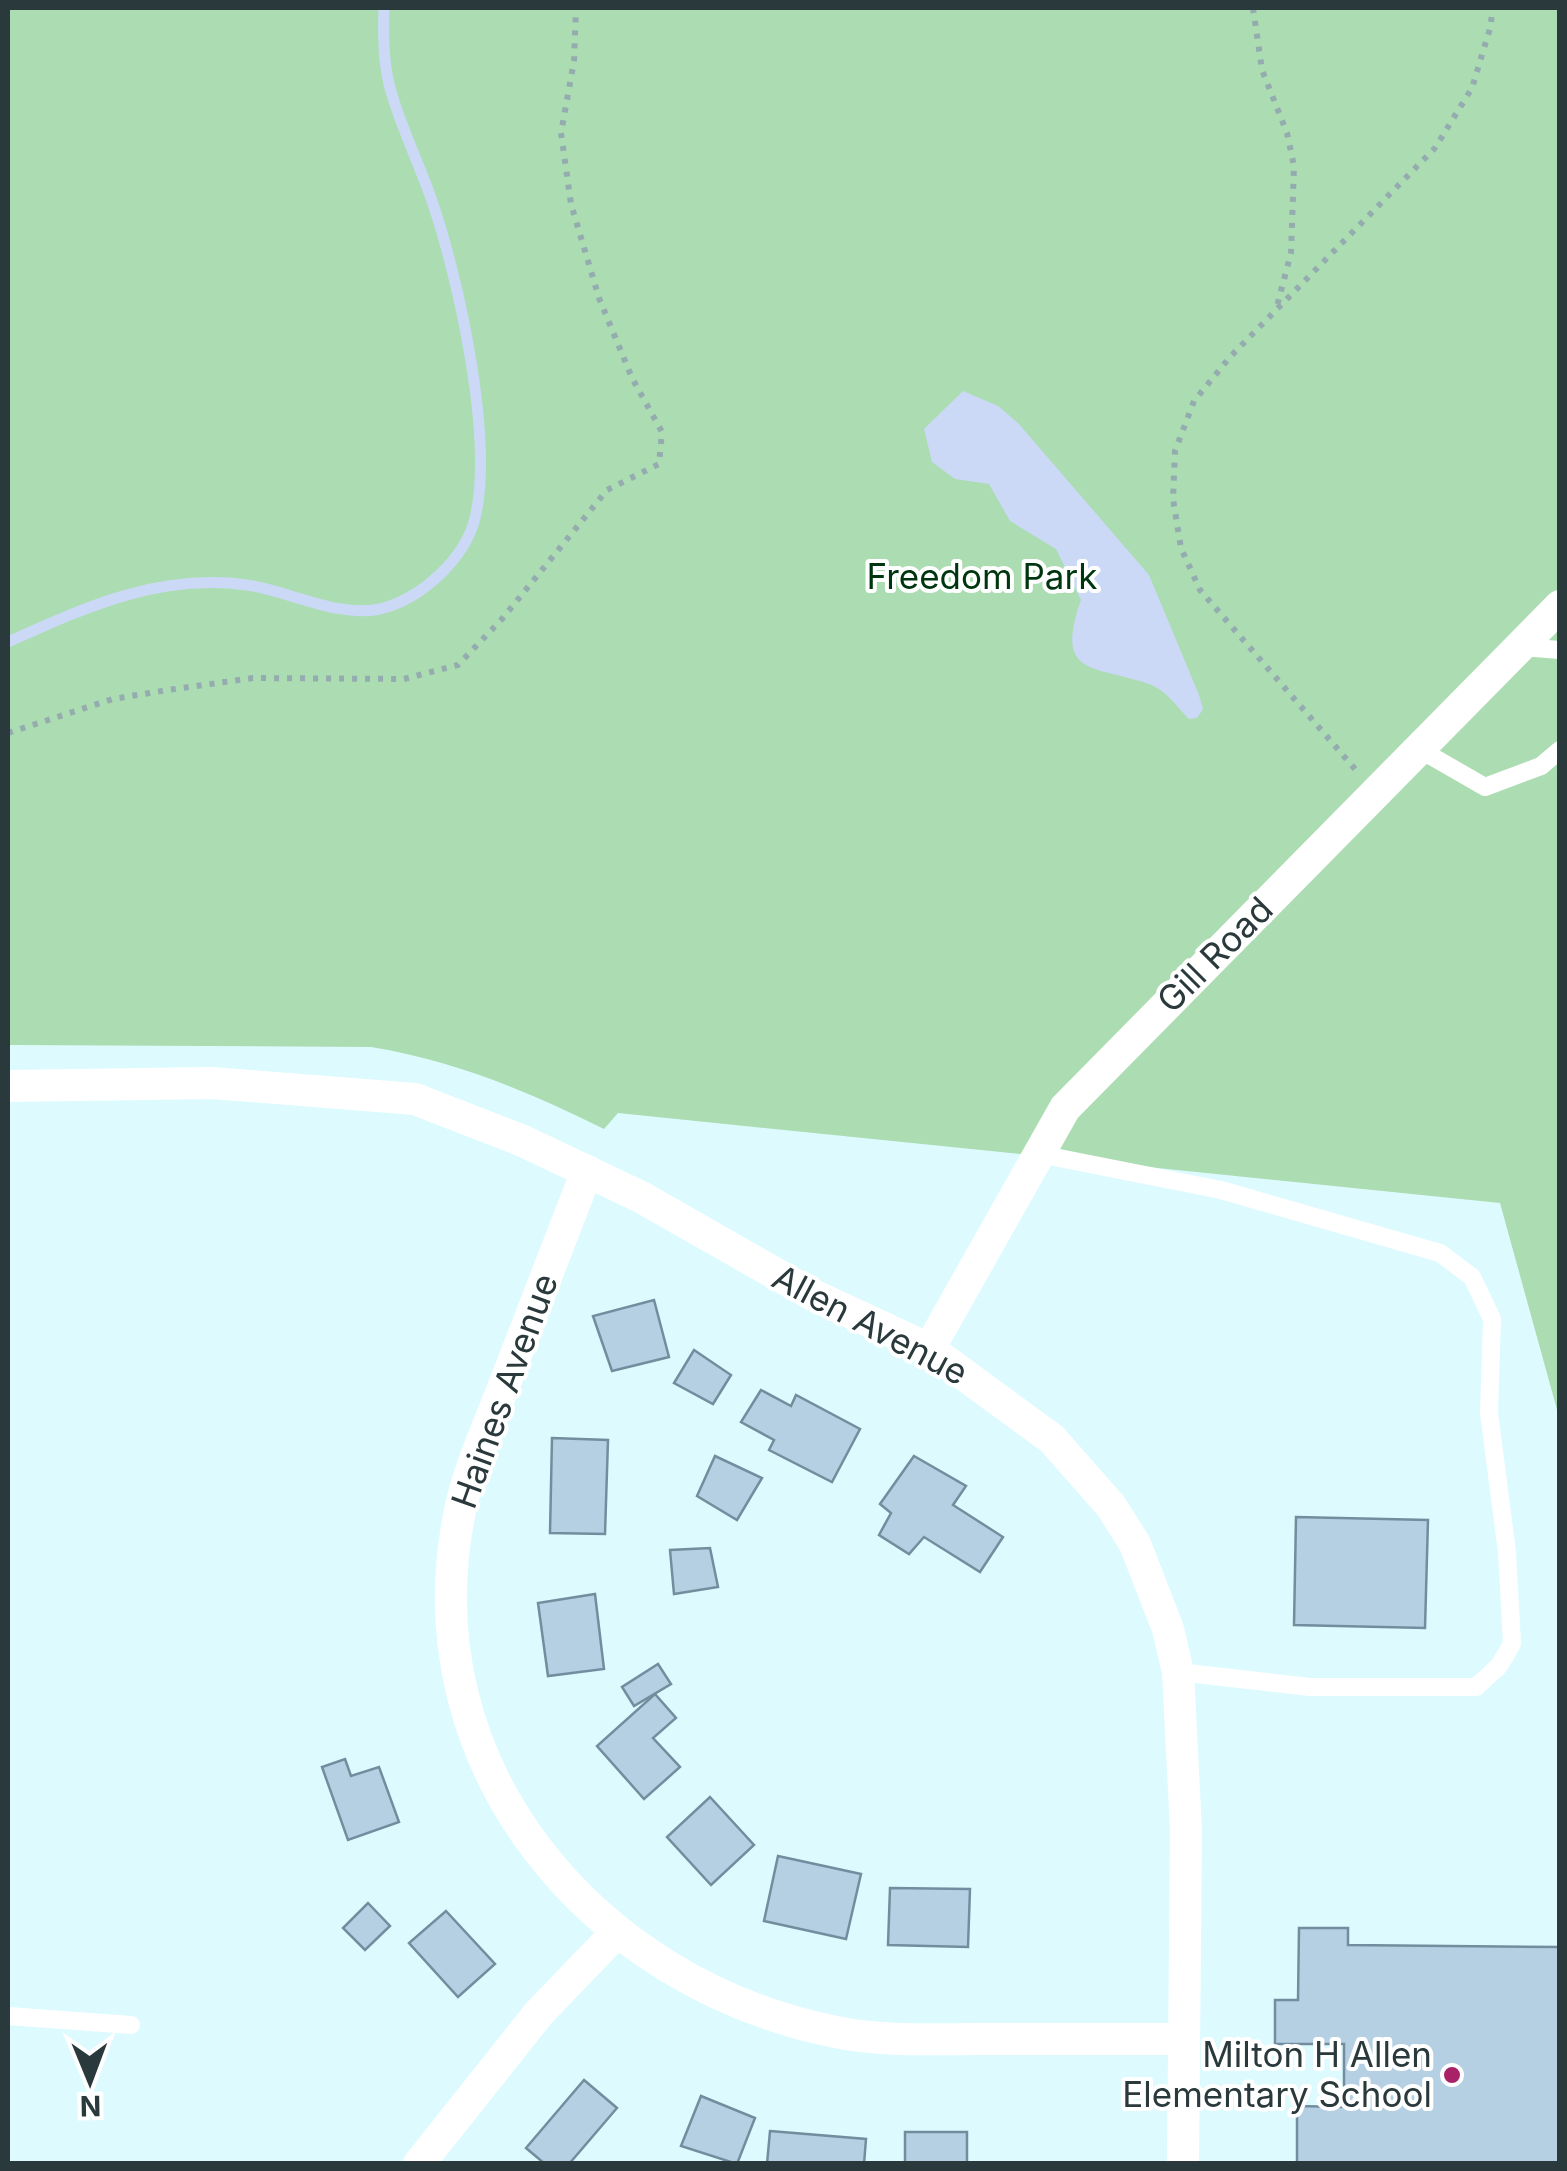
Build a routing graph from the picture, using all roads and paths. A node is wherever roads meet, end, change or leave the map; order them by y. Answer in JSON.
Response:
{"nodes":[{"id":1,"x":576,"y":8,"type":"edge"},
{"id":2,"x":1254,"y":8,"type":"edge"},
{"id":3,"x":1492,"y":8,"type":"edge"},
{"id":4,"x":1277,"y":308,"type":"junction"},
{"id":5,"x":1560,"y":606,"type":"edge"},
{"id":6,"x":1519,"y":647,"type":"junction"},
{"id":7,"x":1560,"y":650,"type":"edge"},
{"id":8,"x":8,"y":733,"type":"edge"},
{"id":9,"x":1419,"y":748,"type":"junction"},
{"id":10,"x":1560,"y":750,"type":"edge"},
{"id":11,"x":1375,"y":793,"type":"junction"},
{"id":12,"x":8,"y":1086,"type":"edge"},
{"id":13,"x":1039,"y":1154,"type":"junction"},
{"id":14,"x":587,"y":1172,"type":"junction"},
{"id":15,"x":930,"y":1349,"type":"junction"},
{"id":16,"x":1178,"y":1672,"type":"junction"},
{"id":17,"x":617,"y":1932,"type":"junction"},
{"id":18,"x":8,"y":2016,"type":"edge"},
{"id":19,"x":131,"y":2025,"type":"dead end"},
{"id":20,"x":1184,"y":2039,"type":"junction"},
{"id":21,"x":419,"y":2164,"type":"edge"},
{"id":22,"x":1182,"y":2164,"type":"edge"}],
"edges":[{"from":1,"to":8,"type":"path"},
{"from":2,"to":4,"type":"path"},
{"from":3,"to":4,"type":"path"},
{"from":4,"to":11,"type":"path"},
{"from":5,"to":6,"type":"street","name":"Gill Road"},
{"from":6,"to":7,"type":"lane"},
{"from":6,"to":9,"type":"street","name":"Gill Road"},
{"from":9,"to":10,"type":"lane"},
{"from":9,"to":11,"type":"street","name":"Gill Road"},
{"from":11,"to":13,"type":"street","name":"Gill Road"},
{"from":12,"to":14,"type":"street","name":"Allen Avenue"},
{"from":13,"to":15,"type":"street","name":"Gill Road"},
{"from":13,"to":16,"type":"lane"},
{"from":14,"to":15,"type":"street","name":"Allen Avenue"},
{"from":14,"to":17,"type":"street","name":"Haines Avenue"},
{"from":15,"to":16,"type":"street","name":"Allen Avenue"},
{"from":16,"to":20,"type":"street","name":"Allen Avenue"},
{"from":17,"to":20,"type":"street","name":"Haines Avenue"},
{"from":17,"to":21,"type":"street"},
{"from":18,"to":19,"type":"lane"},
{"from":20,"to":22,"type":"street","name":"Allen Avenue"}]}
